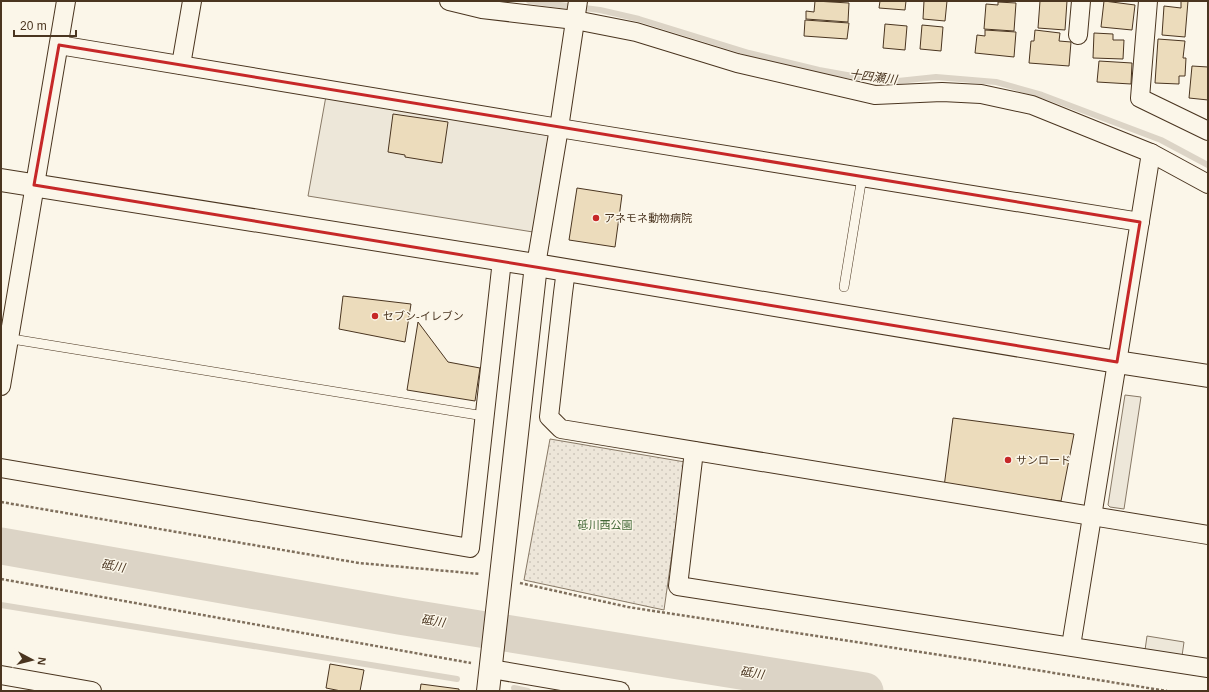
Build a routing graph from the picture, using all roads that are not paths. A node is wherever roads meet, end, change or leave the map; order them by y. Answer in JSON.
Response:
{"nodes":[{"id":1,"x":66,"y":1,"type":"edge"},
{"id":2,"x":192,"y":1,"type":"edge"},
{"id":3,"x":449,"y":1,"type":"edge"},
{"id":4,"x":578,"y":1,"type":"edge"},
{"id":5,"x":1081,"y":1,"type":"edge"},
{"id":6,"x":1148,"y":1,"type":"edge"},
{"id":7,"x":576,"y":20,"type":"junction"},
{"id":8,"x":1078,"y":35,"type":"dead end"},
{"id":9,"x":59,"y":45,"type":"junction"},
{"id":10,"x":182,"y":65,"type":"junction"},
{"id":11,"x":559,"y":128,"type":"junction"},
{"id":12,"x":1208,"y":131,"type":"edge"},
{"id":13,"x":1151,"y":153,"type":"junction"},
{"id":14,"x":862,"y":177,"type":"junction"},
{"id":15,"x":1,"y":180,"type":"edge"},
{"id":16,"x":1208,"y":184,"type":"edge"},
{"id":17,"x":34,"y":185,"type":"junction"},
{"id":18,"x":1140,"y":222,"type":"junction"},
{"id":19,"x":502,"y":260,"type":"junction"},
{"id":20,"x":536,"y":265,"type":"junction"},
{"id":21,"x":566,"y":270,"type":"junction"},
{"id":22,"x":844,"y":287,"type":"dead end"},
{"id":23,"x":5,"y":338,"type":"edge"},
{"id":24,"x":1117,"y":362,"type":"junction"},
{"id":25,"x":1208,"y":376,"type":"edge"},
{"id":26,"x":1,"y":386,"type":"edge"},
{"id":27,"x":484,"y":416,"type":"junction"},
{"id":28,"x":694,"y":452,"type":"junction"},
{"id":29,"x":1,"y":468,"type":"edge"},
{"id":30,"x":1092,"y":516,"type":"junction"},
{"id":31,"x":1208,"y":535,"type":"edge"},
{"id":32,"x":1071,"y":646,"type":"junction"},
{"id":33,"x":491,"y":664,"type":"junction"},
{"id":34,"x":1208,"y":668,"type":"edge"},
{"id":35,"x":1,"y":675,"type":"edge"},
{"id":36,"x":92,"y":691,"type":"edge"},
{"id":37,"x":488,"y":691,"type":"edge"},
{"id":38,"x":620,"y":691,"type":"edge"}],
"edges":[{"from":1,"to":9,"type":"street"},
{"from":2,"to":10,"type":"street"},
{"from":3,"to":7,"type":"street"},
{"from":4,"to":7,"type":"street"},
{"from":5,"to":8,"type":"street"},
{"from":6,"to":12,"type":"street"},
{"from":7,"to":11,"type":"street"},
{"from":7,"to":13,"type":"street"},
{"from":9,"to":10,"type":"street"},
{"from":9,"to":17,"type":"street"},
{"from":10,"to":11,"type":"street"},
{"from":11,"to":14,"type":"street"},
{"from":11,"to":20,"type":"street"},
{"from":13,"to":16,"type":"street"},
{"from":13,"to":18,"type":"street"},
{"from":14,"to":18,"type":"street"},
{"from":14,"to":22,"type":"lane"},
{"from":15,"to":17,"type":"street"},
{"from":17,"to":19,"type":"street"},
{"from":17,"to":23,"type":"street"},
{"from":18,"to":24,"type":"street"},
{"from":19,"to":20,"type":"street"},
{"from":19,"to":27,"type":"street"},
{"from":20,"to":21,"type":"street"},
{"from":20,"to":33,"type":"street"},
{"from":21,"to":24,"type":"street"},
{"from":21,"to":28,"type":"street"},
{"from":23,"to":26,"type":"street"},
{"from":23,"to":27,"type":"lane"},
{"from":24,"to":25,"type":"street"},
{"from":24,"to":30,"type":"street"},
{"from":27,"to":29,"type":"street"},
{"from":28,"to":30,"type":"street"},
{"from":28,"to":32,"type":"street"},
{"from":30,"to":31,"type":"street"},
{"from":30,"to":32,"type":"street"},
{"from":32,"to":34,"type":"street"},
{"from":33,"to":37,"type":"street"},
{"from":33,"to":38,"type":"street"},
{"from":35,"to":36,"type":"street"}]}
